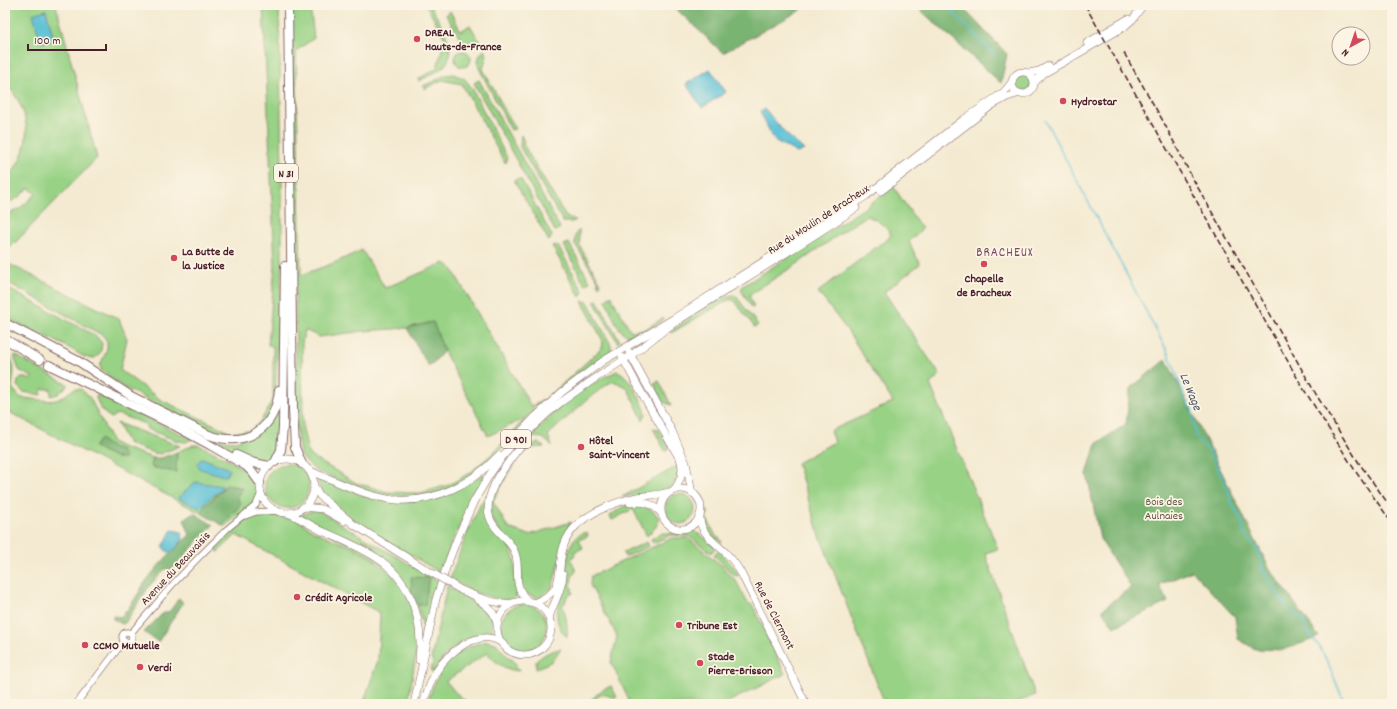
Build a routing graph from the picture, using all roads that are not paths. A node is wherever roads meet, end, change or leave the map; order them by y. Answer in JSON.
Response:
{"nodes":[{"id":1,"x":284,"y":5,"type":"edge"},
{"id":2,"x":288,"y":5,"type":"edge"},
{"id":3,"x":1141,"y":8,"type":"edge"},
{"id":4,"x":1029,"y":73,"type":"junction"},
{"id":5,"x":1012,"y":82,"type":"junction"},
{"id":6,"x":1035,"y":82,"type":"junction"},
{"id":7,"x":1020,"y":93,"type":"junction"},
{"id":8,"x":938,"y":143,"type":"junction"},
{"id":9,"x":902,"y":171,"type":"junction"},
{"id":10,"x":5,"y":323,"type":"edge"},
{"id":11,"x":5,"y":339,"type":"edge"},
{"id":12,"x":622,"y":349,"type":"junction"},
{"id":13,"x":631,"y":355,"type":"junction"},
{"id":14,"x":40,"y":360,"type":"dead end"},
{"id":15,"x":283,"y":360,"type":"junction"},
{"id":16,"x":623,"y":360,"type":"junction"},
{"id":17,"x":49,"y":365,"type":"dead end"},
{"id":18,"x":605,"y":372,"type":"junction"},
{"id":19,"x":632,"y":376,"type":"junction"},
{"id":20,"x":560,"y":402,"type":"junction"},
{"id":21,"x":171,"y":416,"type":"junction"},
{"id":22,"x":521,"y":432,"type":"junction"},
{"id":23,"x":272,"y":464,"type":"junction"},
{"id":24,"x":302,"y":464,"type":"junction"},
{"id":25,"x":309,"y":470,"type":"junction"},
{"id":26,"x":260,"y":483,"type":"junction"},
{"id":27,"x":314,"y":485,"type":"junction"},
{"id":28,"x":672,"y":491,"type":"junction"},
{"id":29,"x":261,"y":493,"type":"junction"},
{"id":30,"x":692,"y":493,"type":"junction"},
{"id":31,"x":304,"y":507,"type":"junction"},
{"id":32,"x":277,"y":511,"type":"junction"},
{"id":33,"x":660,"y":512,"type":"junction"},
{"id":34,"x":287,"y":513,"type":"junction"},
{"id":35,"x":700,"y":516,"type":"junction"},
{"id":36,"x":237,"y":520,"type":"junction"},
{"id":37,"x":688,"y":528,"type":"junction"},
{"id":38,"x":364,"y":532,"type":"junction"},
{"id":39,"x":714,"y":542,"type":"junction"},
{"id":40,"x":461,"y":590,"type":"junction"},
{"id":41,"x":517,"y":602,"type":"junction"},
{"id":42,"x":532,"y":602,"type":"junction"},
{"id":43,"x":549,"y":618,"type":"junction"},
{"id":44,"x":497,"y":627,"type":"junction"},
{"id":45,"x":503,"y":644,"type":"junction"},
{"id":46,"x":76,"y":704,"type":"edge"},
{"id":47,"x":413,"y":704,"type":"edge"},
{"id":48,"x":419,"y":704,"type":"edge"},
{"id":49,"x":423,"y":704,"type":"edge"},
{"id":50,"x":806,"y":704,"type":"edge"}],
"edges":[{"from":1,"to":15,"type":"highway","number":"N 31"},
{"from":2,"to":24,"type":"highway","number":"N 31"},
{"from":3,"to":4,"type":"main road"},
{"from":3,"to":6,"type":"main road"},
{"from":4,"to":5,"type":"main road"},
{"from":4,"to":6,"type":"main road"},
{"from":5,"to":7,"type":"main road"},
{"from":5,"to":8,"type":"main road","name":"Rue du Moulin de Bracheux"},
{"from":6,"to":7,"type":"main road"},
{"from":7,"to":8,"type":"main road","name":"Rue du Moulin de Bracheux"},
{"from":8,"to":9,"type":"main road","name":"Rue du Moulin de Bracheux"},
{"from":9,"to":12,"type":"main road","name":"Rue du Moulin de Bracheux"},
{"from":9,"to":13,"type":"main road","name":"Rue du Moulin de Bracheux"},
{"from":10,"to":21,"type":"highway"},
{"from":11,"to":14,"type":"highway"},
{"from":12,"to":13,"type":"main road"},
{"from":12,"to":16,"type":"main road"},
{"from":12,"to":22,"type":"main road","number":"D 901"},
{"from":13,"to":16,"type":"main road","name":"Rue du Moulin de Bracheux"},
{"from":13,"to":30,"type":"main road"},
{"from":15,"to":21,"type":"highway"},
{"from":15,"to":23,"type":"highway","number":"N 31"},
{"from":16,"to":18,"type":"main road","number":"D 901"},
{"from":16,"to":19,"type":"main road"},
{"from":17,"to":26,"type":"highway"},
{"from":18,"to":19,"type":"main road"},
{"from":18,"to":20,"type":"main road","number":"D 901"},
{"from":19,"to":28,"type":"main road"},
{"from":20,"to":42,"type":"main road"},
{"from":20,"to":48,"type":"main road","number":"D 901"},
{"from":21,"to":23,"type":"highway"},
{"from":22,"to":25,"type":"main road"},
{"from":22,"to":47,"type":"main road","number":"D 901"},
{"from":23,"to":24,"type":"main road"},
{"from":23,"to":26,"type":"main road"},
{"from":24,"to":25,"type":"main road"},
{"from":25,"to":27,"type":"main road"},
{"from":26,"to":29,"type":"main road"},
{"from":27,"to":31,"type":"main road"},
{"from":27,"to":38,"type":"main road"},
{"from":28,"to":30,"type":"main road"},
{"from":28,"to":33,"type":"main road"},
{"from":28,"to":42,"type":"main road"},
{"from":29,"to":32,"type":"main road"},
{"from":29,"to":36,"type":"street","name":"Avenue du Beauvaisis"},
{"from":30,"to":35,"type":"main road"},
{"from":31,"to":34,"type":"main road"},
{"from":31,"to":38,"type":"main road"},
{"from":32,"to":34,"type":"main road"},
{"from":32,"to":36,"type":"street","name":"Avenue du Beauvaisis"},
{"from":33,"to":37,"type":"main road"},
{"from":33,"to":43,"type":"main road"},
{"from":34,"to":47,"type":"main road"},
{"from":35,"to":37,"type":"main road"},
{"from":35,"to":39,"type":"main road","name":"Rue de Clermont"},
{"from":36,"to":46,"type":"street","name":"Avenue du Beauvaisis"},
{"from":37,"to":39,"type":"main road","name":"Rue de Clermont"},
{"from":38,"to":40,"type":"main road","bridge":true},
{"from":39,"to":50,"type":"main road","name":"Rue de Clermont"},
{"from":40,"to":41,"type":"main road"},
{"from":40,"to":44,"type":"main road"},
{"from":41,"to":42,"type":"main road"},
{"from":41,"to":44,"type":"main road"},
{"from":42,"to":43,"type":"main road"},
{"from":43,"to":45,"type":"main road"},
{"from":44,"to":45,"type":"main road"},
{"from":45,"to":49,"type":"main road"}]}
